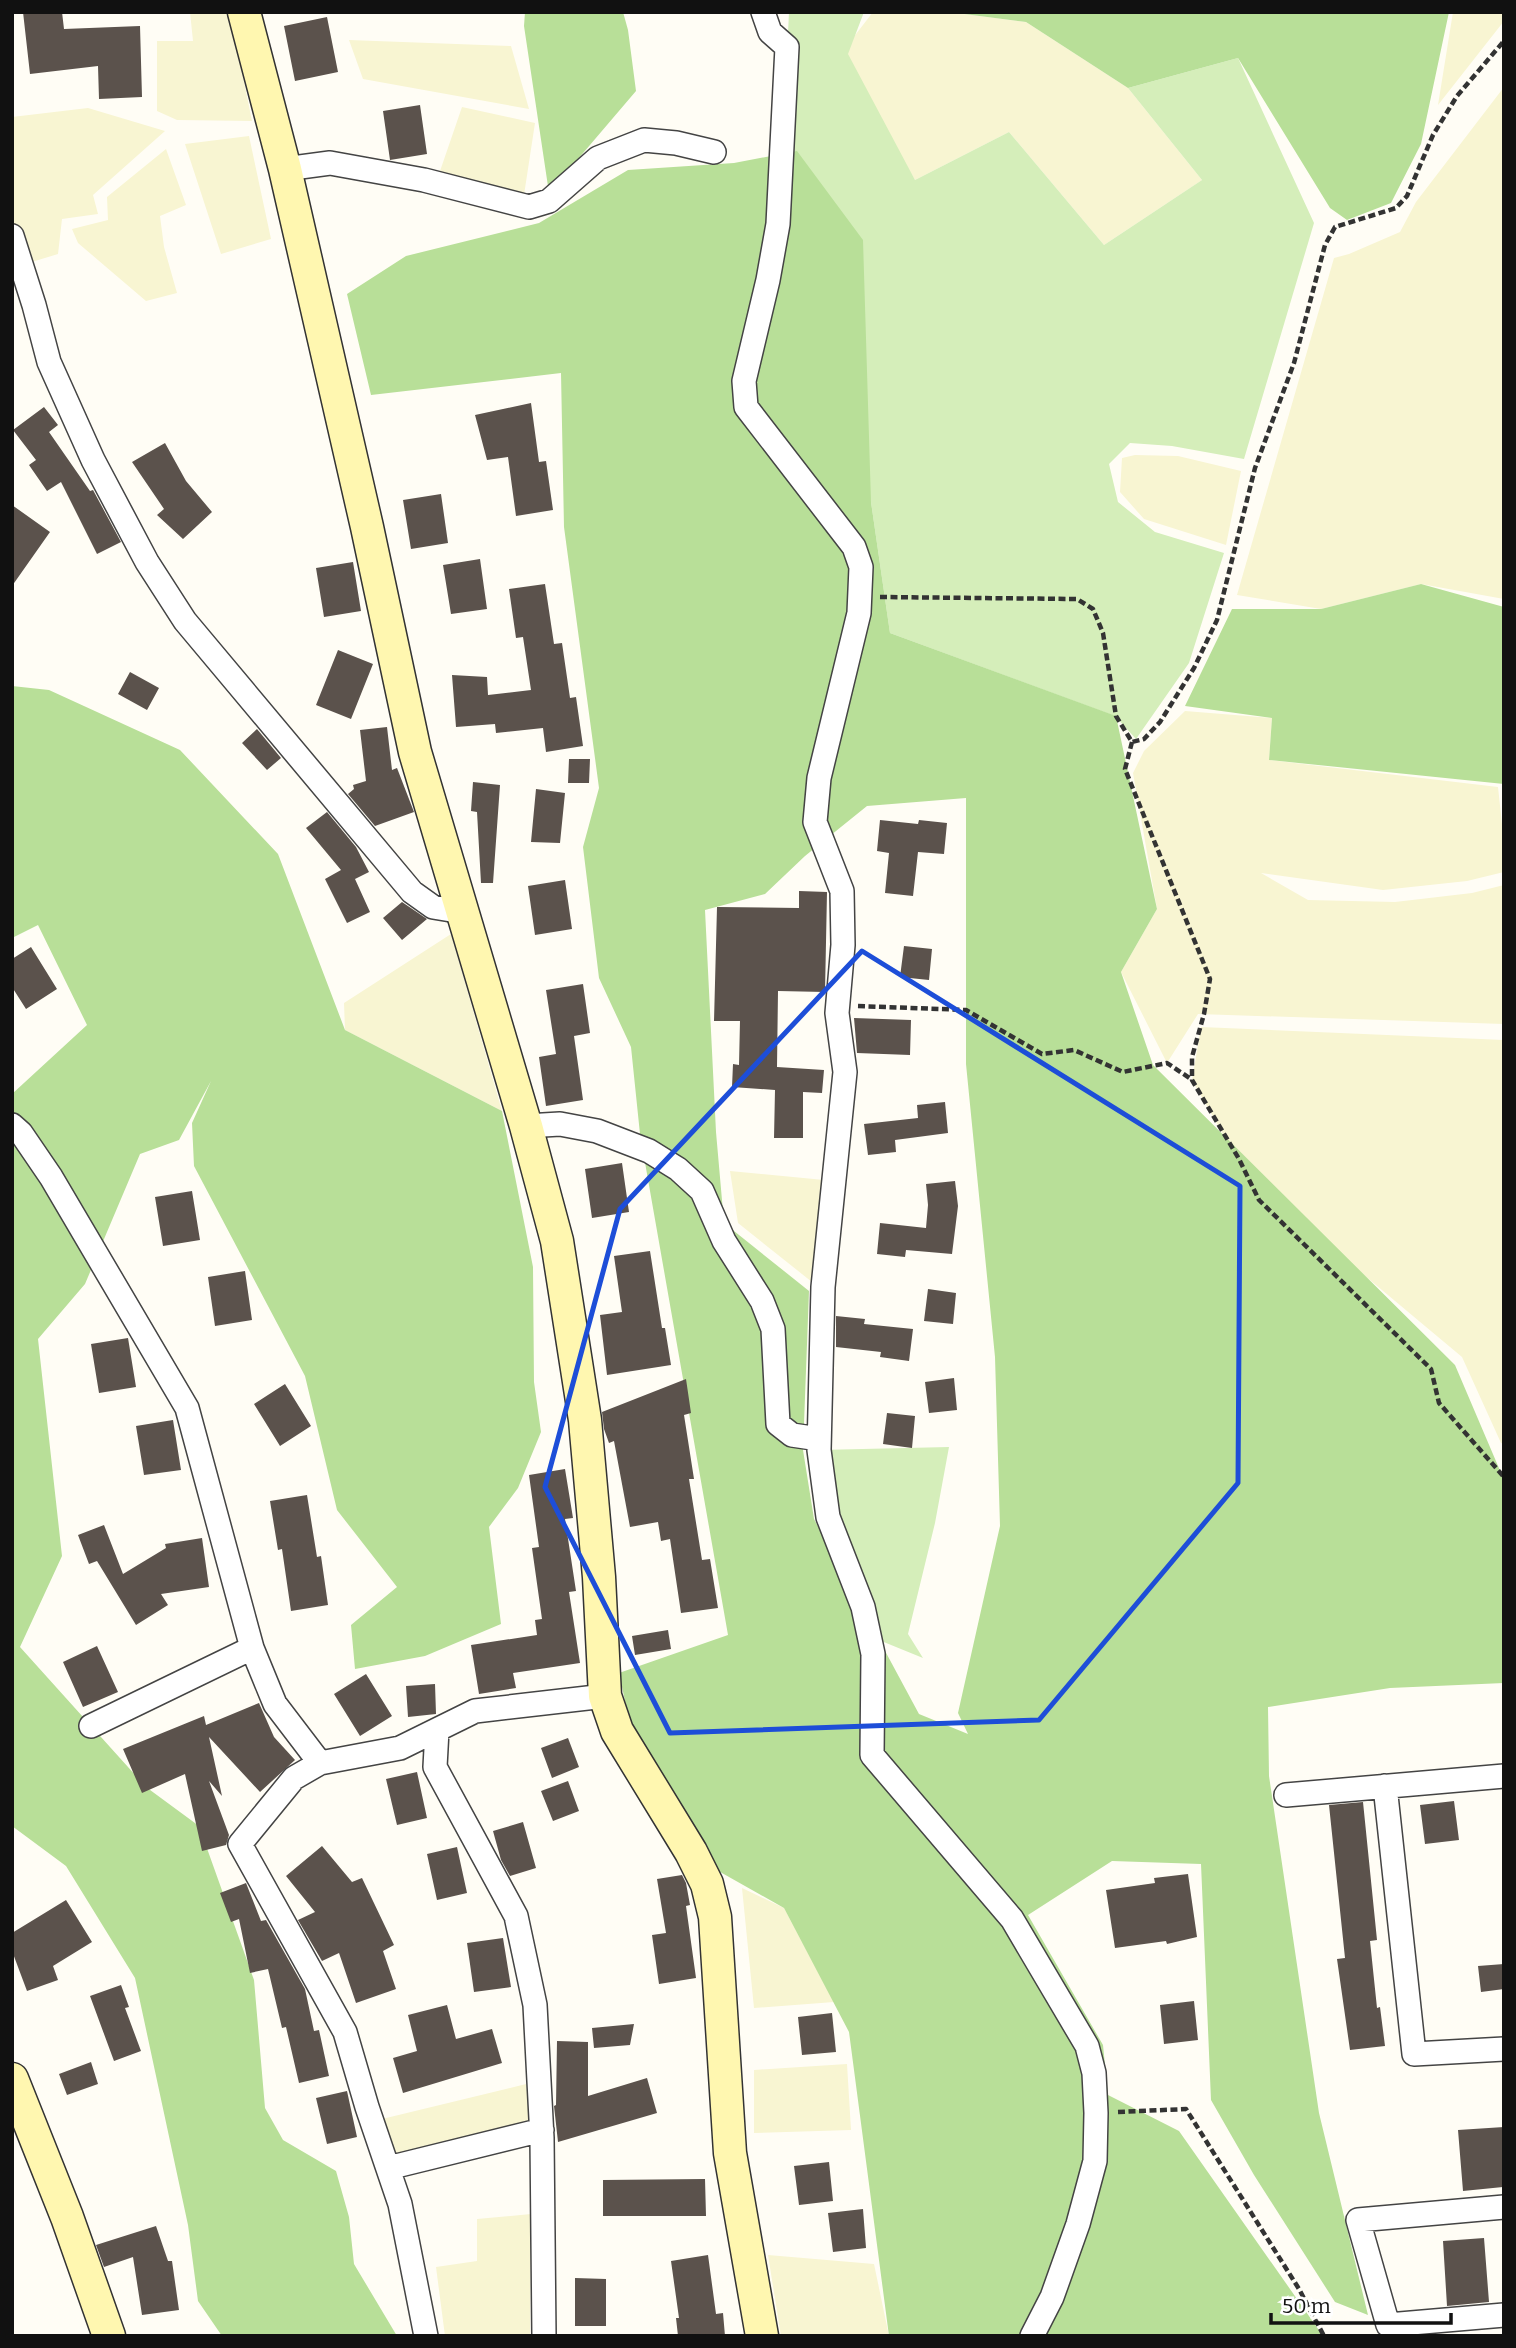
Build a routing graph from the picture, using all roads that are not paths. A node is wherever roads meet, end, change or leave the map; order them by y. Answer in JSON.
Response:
{"nodes":[{"id":1,"x":244,"y":12,"type":"edge"},
{"id":2,"x":763,"y":12,"type":"edge"},
{"id":3,"x":714,"y":152,"type":"dead end"},
{"id":4,"x":285,"y":169,"type":"junction"},
{"id":5,"x":12,"y":236,"type":"edge"},
{"id":6,"x":463,"y":912,"type":"junction"},
{"id":7,"x":12,"y":1125,"type":"edge"},
{"id":8,"x":526,"y":1126,"type":"junction"},
{"id":9,"x":819,"y":1439,"type":"junction"},
{"id":10,"x":251,"y":1648,"type":"junction"},
{"id":11,"x":605,"y":1696,"type":"junction"},
{"id":12,"x":91,"y":1726,"type":"dead end"},
{"id":13,"x":437,"y":1730,"type":"junction"},
{"id":14,"x":320,"y":1763,"type":"junction"},
{"id":15,"x":1504,"y":1776,"type":"edge"},
{"id":16,"x":1385,"y":1786,"type":"junction"},
{"id":17,"x":1286,"y":1795,"type":"dead end"},
{"id":18,"x":1504,"y":2049,"type":"edge"},
{"id":19,"x":12,"y":2079,"type":"edge"},
{"id":20,"x":542,"y":2130,"type":"junction"},
{"id":21,"x":388,"y":2168,"type":"junction"},
{"id":22,"x":1504,"y":2207,"type":"edge"},
{"id":23,"x":1504,"y":2315,"type":"edge"},
{"id":24,"x":109,"y":2336,"type":"edge"},
{"id":25,"x":426,"y":2336,"type":"edge"},
{"id":26,"x":544,"y":2336,"type":"edge"},
{"id":27,"x":762,"y":2336,"type":"edge"},
{"id":28,"x":1032,"y":2336,"type":"edge"}],
"edges":[{"from":1,"to":4,"type":"street"},
{"from":2,"to":9,"type":"street"},
{"from":3,"to":4,"type":"street"},
{"from":4,"to":6,"type":"street"},
{"from":5,"to":6,"type":"street"},
{"from":6,"to":8,"type":"street"},
{"from":7,"to":10,"type":"street"},
{"from":8,"to":9,"type":"street"},
{"from":8,"to":11,"type":"street"},
{"from":9,"to":28,"type":"street"},
{"from":10,"to":12,"type":"street"},
{"from":10,"to":14,"type":"street"},
{"from":11,"to":13,"type":"street"},
{"from":11,"to":27,"type":"street"},
{"from":13,"to":14,"type":"street"},
{"from":13,"to":20,"type":"street"},
{"from":14,"to":21,"type":"street"},
{"from":15,"to":16,"type":"street"},
{"from":16,"to":17,"type":"street"},
{"from":16,"to":18,"type":"street"},
{"from":19,"to":24,"type":"street"},
{"from":20,"to":21,"type":"street"},
{"from":20,"to":26,"type":"street"},
{"from":21,"to":25,"type":"street"},
{"from":22,"to":23,"type":"street"}]}
